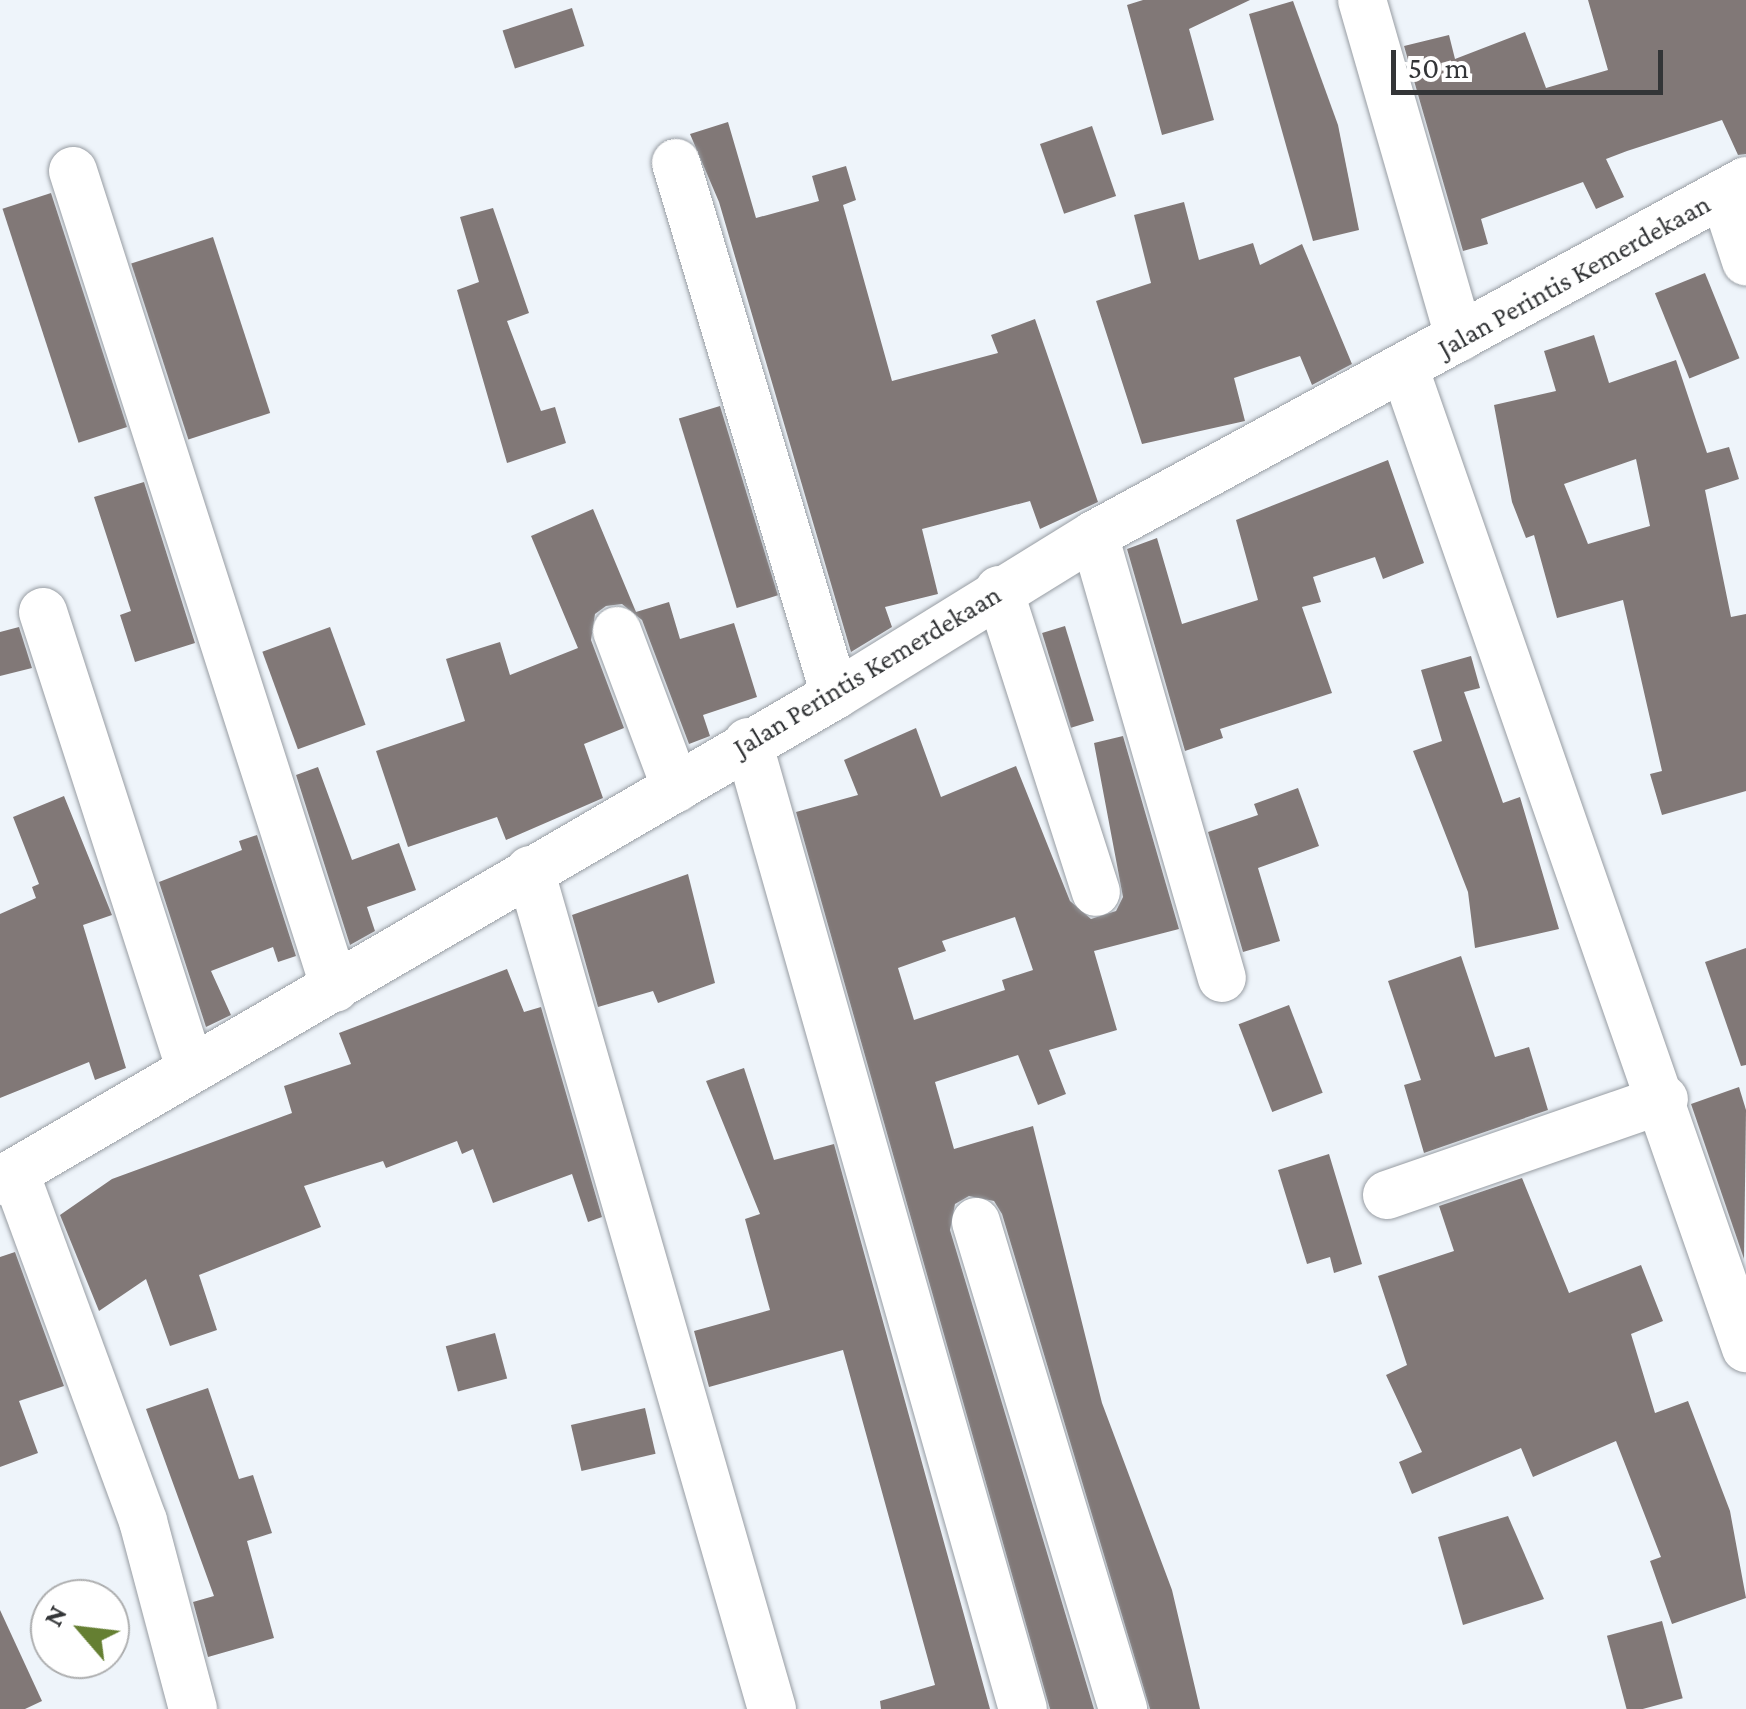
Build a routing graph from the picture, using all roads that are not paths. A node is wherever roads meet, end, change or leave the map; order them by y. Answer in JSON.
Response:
{"nodes":[{"id":1,"x":1362,"y":0,"type":"edge"},
{"id":2,"x":676,"y":163,"type":"dead end"},
{"id":3,"x":72,"y":171,"type":"dead end"},
{"id":4,"x":1735,"y":188,"type":"edge"},
{"id":5,"x":1746,"y":261,"type":"edge"},
{"id":6,"x":1459,"y":338,"type":"junction"},
{"id":7,"x":1405,"y":370,"type":"junction"},
{"id":8,"x":1094,"y":535,"type":"junction"},
{"id":9,"x":999,"y":590,"type":"junction"},
{"id":10,"x":43,"y":612,"type":"dead end"},
{"id":11,"x":617,"y":631,"type":"dead end"},
{"id":12,"x":836,"y":695,"type":"junction"},
{"id":13,"x":748,"y":742,"type":"junction"},
{"id":14,"x":676,"y":788,"type":"junction"},
{"id":15,"x":530,"y":870,"type":"junction"},
{"id":16,"x":1096,"y":892,"type":"dead end"},
{"id":17,"x":1222,"y":978,"type":"dead end"},
{"id":18,"x":335,"y":988,"type":"junction"},
{"id":19,"x":189,"y":1064,"type":"junction"},
{"id":20,"x":1664,"y":1098,"type":"junction"},
{"id":21,"x":6,"y":1170,"type":"edge"},
{"id":22,"x":1386,"y":1195,"type":"dead end"},
{"id":23,"x":976,"y":1222,"type":"dead end"},
{"id":24,"x":1746,"y":1348,"type":"edge"},
{"id":25,"x":193,"y":1709,"type":"edge"},
{"id":26,"x":772,"y":1709,"type":"edge"},
{"id":27,"x":1023,"y":1709,"type":"edge"},
{"id":28,"x":1123,"y":1709,"type":"edge"}],
"edges":[{"from":1,"to":6,"type":"street"},
{"from":2,"to":12,"type":"street"},
{"from":3,"to":18,"type":"street"},
{"from":4,"to":5,"type":"street"},
{"from":4,"to":6,"type":"street","name":"Jalan Perintis Kemerdekaan"},
{"from":6,"to":7,"type":"street","name":"Jalan Perintis Kemerdekaan"},
{"from":7,"to":8,"type":"street","name":"Jalan Perintis Kemerdekaan"},
{"from":7,"to":20,"type":"street"},
{"from":8,"to":9,"type":"street","name":"Jalan Perintis Kemerdekaan"},
{"from":8,"to":17,"type":"street"},
{"from":9,"to":12,"type":"street","name":"Jalan Perintis Kemerdekaan"},
{"from":9,"to":16,"type":"street"},
{"from":10,"to":19,"type":"street"},
{"from":11,"to":14,"type":"street"},
{"from":12,"to":13,"type":"street","name":"Jalan Perintis Kemerdekaan"},
{"from":13,"to":14,"type":"street","name":"Jalan Perintis Kemerdekaan"},
{"from":13,"to":27,"type":"street"},
{"from":14,"to":15,"type":"street","name":"Jalan Perintis Kemerdekaan"},
{"from":15,"to":18,"type":"street","name":"Jalan Perintis Kemerdekaan"},
{"from":15,"to":26,"type":"street"},
{"from":18,"to":19,"type":"street","name":"Jalan Perintis Kemerdekaan"},
{"from":19,"to":21,"type":"street","name":"Jalan Perintis Kemerdekaan"},
{"from":20,"to":22,"type":"street"},
{"from":20,"to":24,"type":"street"},
{"from":21,"to":25,"type":"street"},
{"from":23,"to":28,"type":"street"}]}
